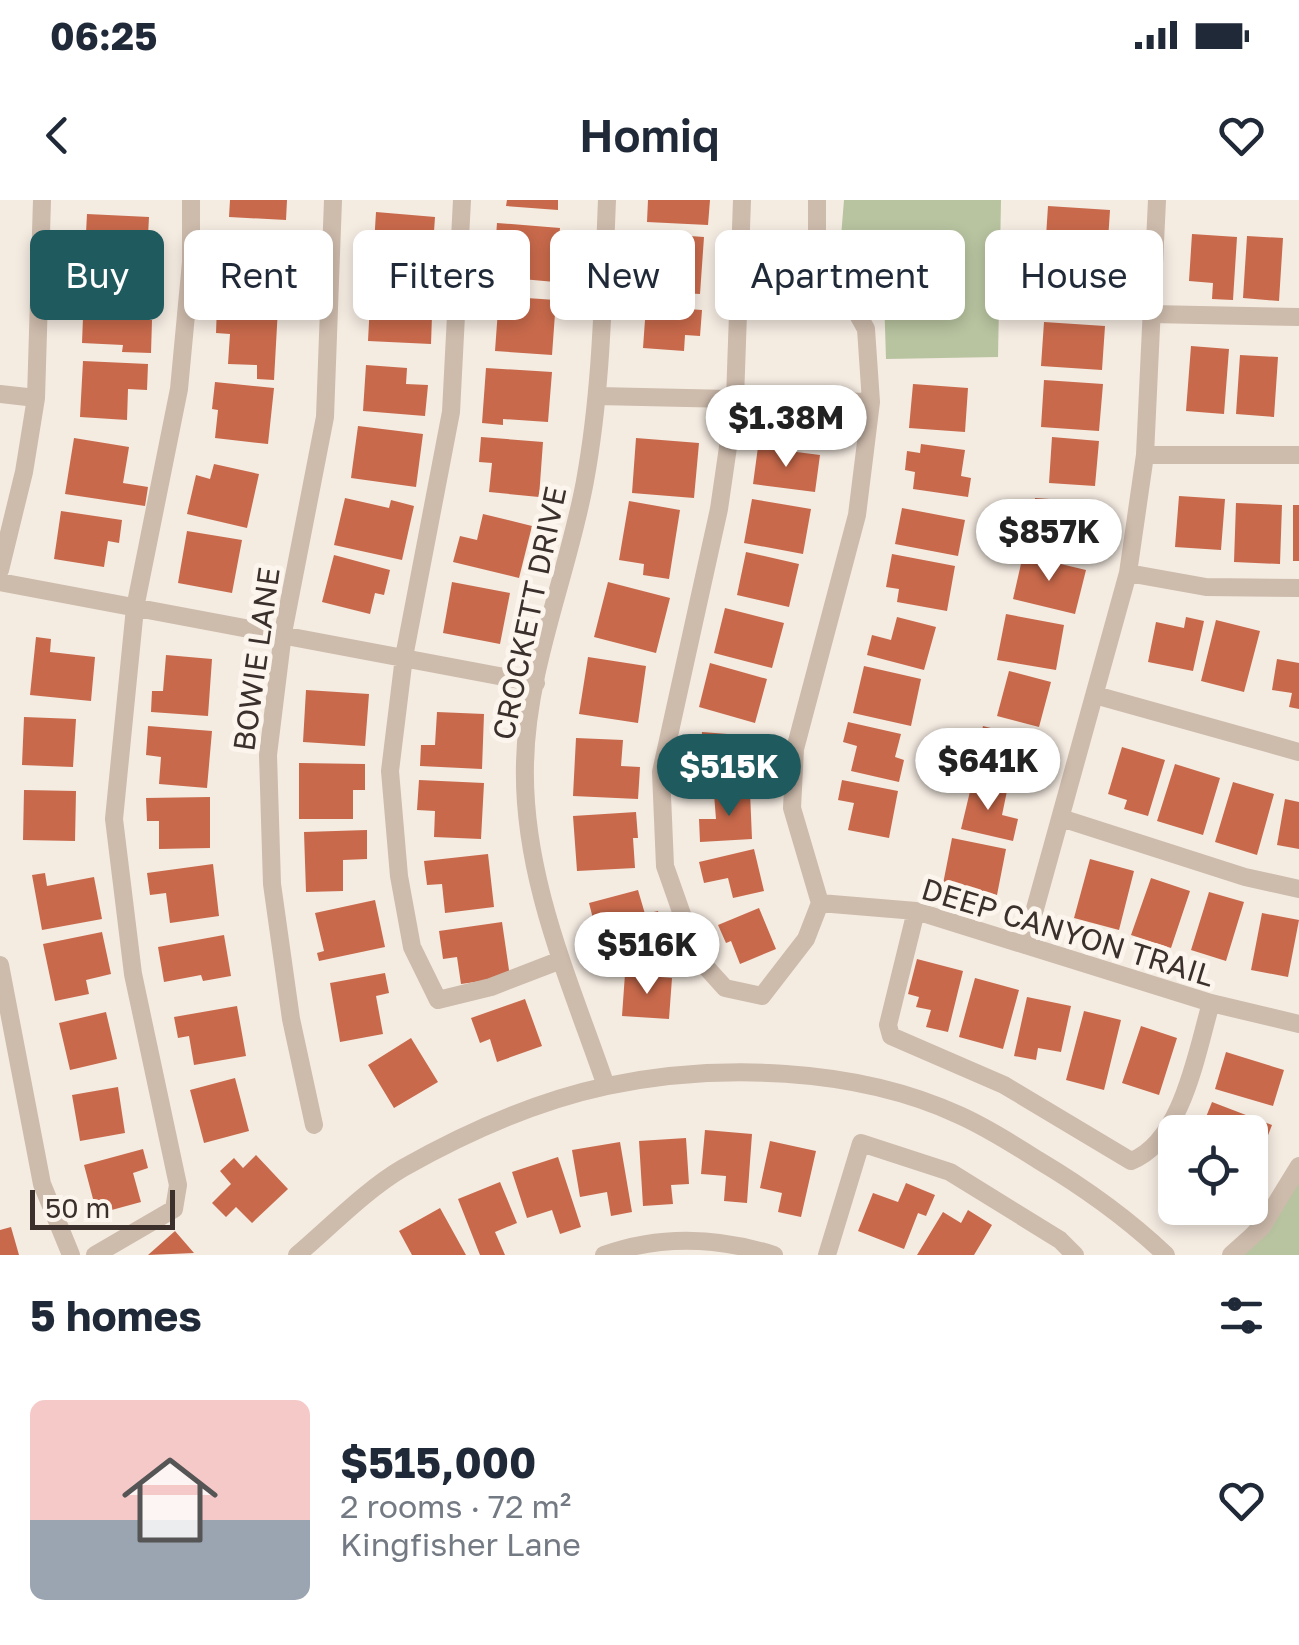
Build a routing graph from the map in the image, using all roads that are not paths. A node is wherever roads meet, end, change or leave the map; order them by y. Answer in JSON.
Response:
{"nodes":[{"id":1,"x":42,"y":200,"type":"edge"},
{"id":2,"x":192,"y":200,"type":"edge"},
{"id":3,"x":334,"y":200,"type":"edge"},
{"id":4,"x":462,"y":200,"type":"edge"},
{"id":5,"x":607,"y":200,"type":"edge"},
{"id":6,"x":742,"y":200,"type":"edge"},
{"id":7,"x":817,"y":200,"type":"edge"},
{"id":8,"x":1157,"y":200,"type":"edge"},
{"id":9,"x":1155,"y":230,"type":"edge"},
{"id":10,"x":1163,"y":314,"type":"edge"},
{"id":11,"x":1299,"y":317,"type":"edge"},
{"id":12,"x":1151,"y":320,"type":"edge"},
{"id":13,"x":0,"y":394,"type":"edge"},
{"id":14,"x":598,"y":396,"type":"junction"},
{"id":15,"x":36,"y":398,"type":"junction"},
{"id":16,"x":735,"y":399,"type":"junction"},
{"id":17,"x":871,"y":402,"type":"junction"},
{"id":18,"x":1145,"y":455,"type":"junction"},
{"id":19,"x":1299,"y":456,"type":"edge"},
{"id":20,"x":0,"y":570,"type":"edge"},
{"id":21,"x":1128,"y":573,"type":"junction"},
{"id":22,"x":0,"y":582,"type":"edge"},
{"id":23,"x":1299,"y":588,"type":"edge"},
{"id":24,"x":135,"y":608,"type":"junction"},
{"id":25,"x":283,"y":633,"type":"junction"},
{"id":26,"x":404,"y":657,"type":"junction"},
{"id":27,"x":536,"y":683,"type":"junction"},
{"id":28,"x":1096,"y":694,"type":"junction"},
{"id":29,"x":1299,"y":752,"type":"edge"},
{"id":30,"x":1061,"y":818,"type":"junction"},
{"id":31,"x":1299,"y":889,"type":"edge"},
{"id":32,"x":820,"y":904,"type":"junction"},
{"id":33,"x":916,"y":911,"type":"junction"},
{"id":34,"x":1025,"y":945,"type":"junction"},
{"id":35,"x":561,"y":960,"type":"junction"},
{"id":36,"x":0,"y":965,"type":"edge"},
{"id":37,"x":1211,"y":1003,"type":"junction"},
{"id":38,"x":1299,"y":1024,"type":"edge"},
{"id":39,"x":606,"y":1086,"type":"junction"},
{"id":40,"x":314,"y":1125,"type":"dead end"},
{"id":41,"x":1299,"y":1166,"type":"edge"},
{"id":42,"x":71,"y":1255,"type":"edge"},
{"id":43,"x":96,"y":1255,"type":"edge"},
{"id":44,"x":297,"y":1255,"type":"edge"},
{"id":45,"x":604,"y":1255,"type":"edge"},
{"id":46,"x":774,"y":1255,"type":"edge"},
{"id":47,"x":826,"y":1255,"type":"edge"},
{"id":48,"x":1075,"y":1255,"type":"edge"},
{"id":49,"x":1166,"y":1255,"type":"edge"},
{"id":50,"x":1231,"y":1255,"type":"edge"}],
"edges":[{"from":1,"to":15,"type":"street"},
{"from":2,"to":24,"type":"street"},
{"from":3,"to":25,"type":"street","name":"BOWIE LANE"},
{"from":4,"to":26,"type":"street"},
{"from":5,"to":14,"type":"street","name":"CROCKETT DRIVE"},
{"from":6,"to":16,"type":"street"},
{"from":7,"to":17,"type":"street"},
{"from":8,"to":9,"type":"street"},
{"from":10,"to":11,"type":"street"},
{"from":12,"to":18,"type":"street"},
{"from":13,"to":15,"type":"street"},
{"from":14,"to":16,"type":"street"},
{"from":14,"to":27,"type":"street","name":"CROCKETT DRIVE"},
{"from":15,"to":20,"type":"street"},
{"from":16,"to":17,"type":"street"},
{"from":16,"to":32,"type":"street"},
{"from":17,"to":32,"type":"street"},
{"from":18,"to":19,"type":"street"},
{"from":18,"to":21,"type":"street"},
{"from":21,"to":23,"type":"street"},
{"from":21,"to":28,"type":"street"},
{"from":22,"to":24,"type":"street"},
{"from":24,"to":25,"type":"street"},
{"from":24,"to":43,"type":"street"},
{"from":25,"to":26,"type":"street"},
{"from":25,"to":40,"type":"street","name":"BOWIE LANE"},
{"from":26,"to":27,"type":"street"},
{"from":26,"to":35,"type":"street"},
{"from":27,"to":35,"type":"street","name":"CROCKETT DRIVE"},
{"from":28,"to":29,"type":"street"},
{"from":28,"to":30,"type":"street"},
{"from":30,"to":31,"type":"street"},
{"from":30,"to":34,"type":"street"},
{"from":32,"to":33,"type":"street","name":"DEEP CANYON TRAIL"},
{"from":33,"to":34,"type":"street","name":"DEEP CANYON TRAIL"},
{"from":33,"to":37,"type":"street"},
{"from":34,"to":37,"type":"street","name":"DEEP CANYON TRAIL"},
{"from":35,"to":39,"type":"street","name":"CROCKETT DRIVE"},
{"from":36,"to":42,"type":"street"},
{"from":37,"to":38,"type":"street","name":"DEEP CANYON TRAIL"},
{"from":39,"to":44,"type":"street"},
{"from":39,"to":49,"type":"street"},
{"from":41,"to":50,"type":"street"},
{"from":45,"to":46,"type":"street"},
{"from":47,"to":48,"type":"street"}]}
